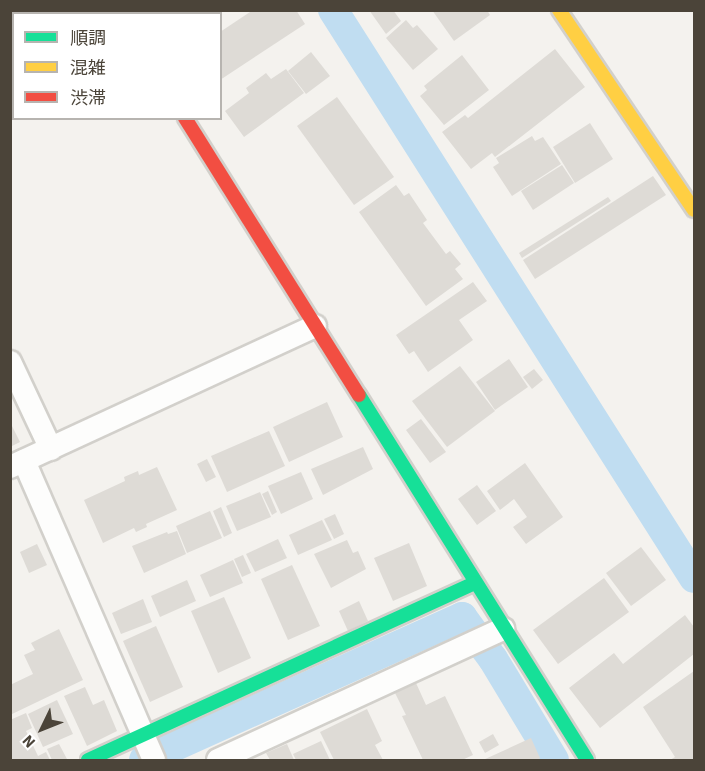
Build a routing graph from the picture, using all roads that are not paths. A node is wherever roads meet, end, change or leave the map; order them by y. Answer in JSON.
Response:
{"nodes":[{"id":1,"x":558,"y":10,"type":"edge"},
{"id":2,"x":186,"y":120,"type":"edge"},
{"id":3,"x":694,"y":210,"type":"edge"},
{"id":4,"x":315,"y":326,"type":"junction"},
{"id":5,"x":10,"y":363,"type":"edge"},
{"id":6,"x":51,"y":449,"type":"junction"},
{"id":7,"x":17,"y":464,"type":"edge"},
{"id":8,"x":474,"y":584,"type":"junction"},
{"id":9,"x":486,"y":637,"type":"junction"},
{"id":10,"x":148,"y":746,"type":"edge"},
{"id":11,"x":88,"y":760,"type":"edge"},
{"id":12,"x":218,"y":760,"type":"edge"},
{"id":13,"x":587,"y":760,"type":"edge"}],
"edges":[{"from":1,"to":3,"type":"street"},
{"from":2,"to":4,"type":"street"},
{"from":4,"to":6,"type":"street"},
{"from":4,"to":8,"type":"street"},
{"from":5,"to":6,"type":"street"},
{"from":6,"to":7,"type":"street"},
{"from":7,"to":10,"type":"street"},
{"from":8,"to":9,"type":"street"},
{"from":8,"to":10,"type":"street"},
{"from":9,"to":12,"type":"street"},
{"from":9,"to":13,"type":"street"},
{"from":10,"to":11,"type":"street"}]}
